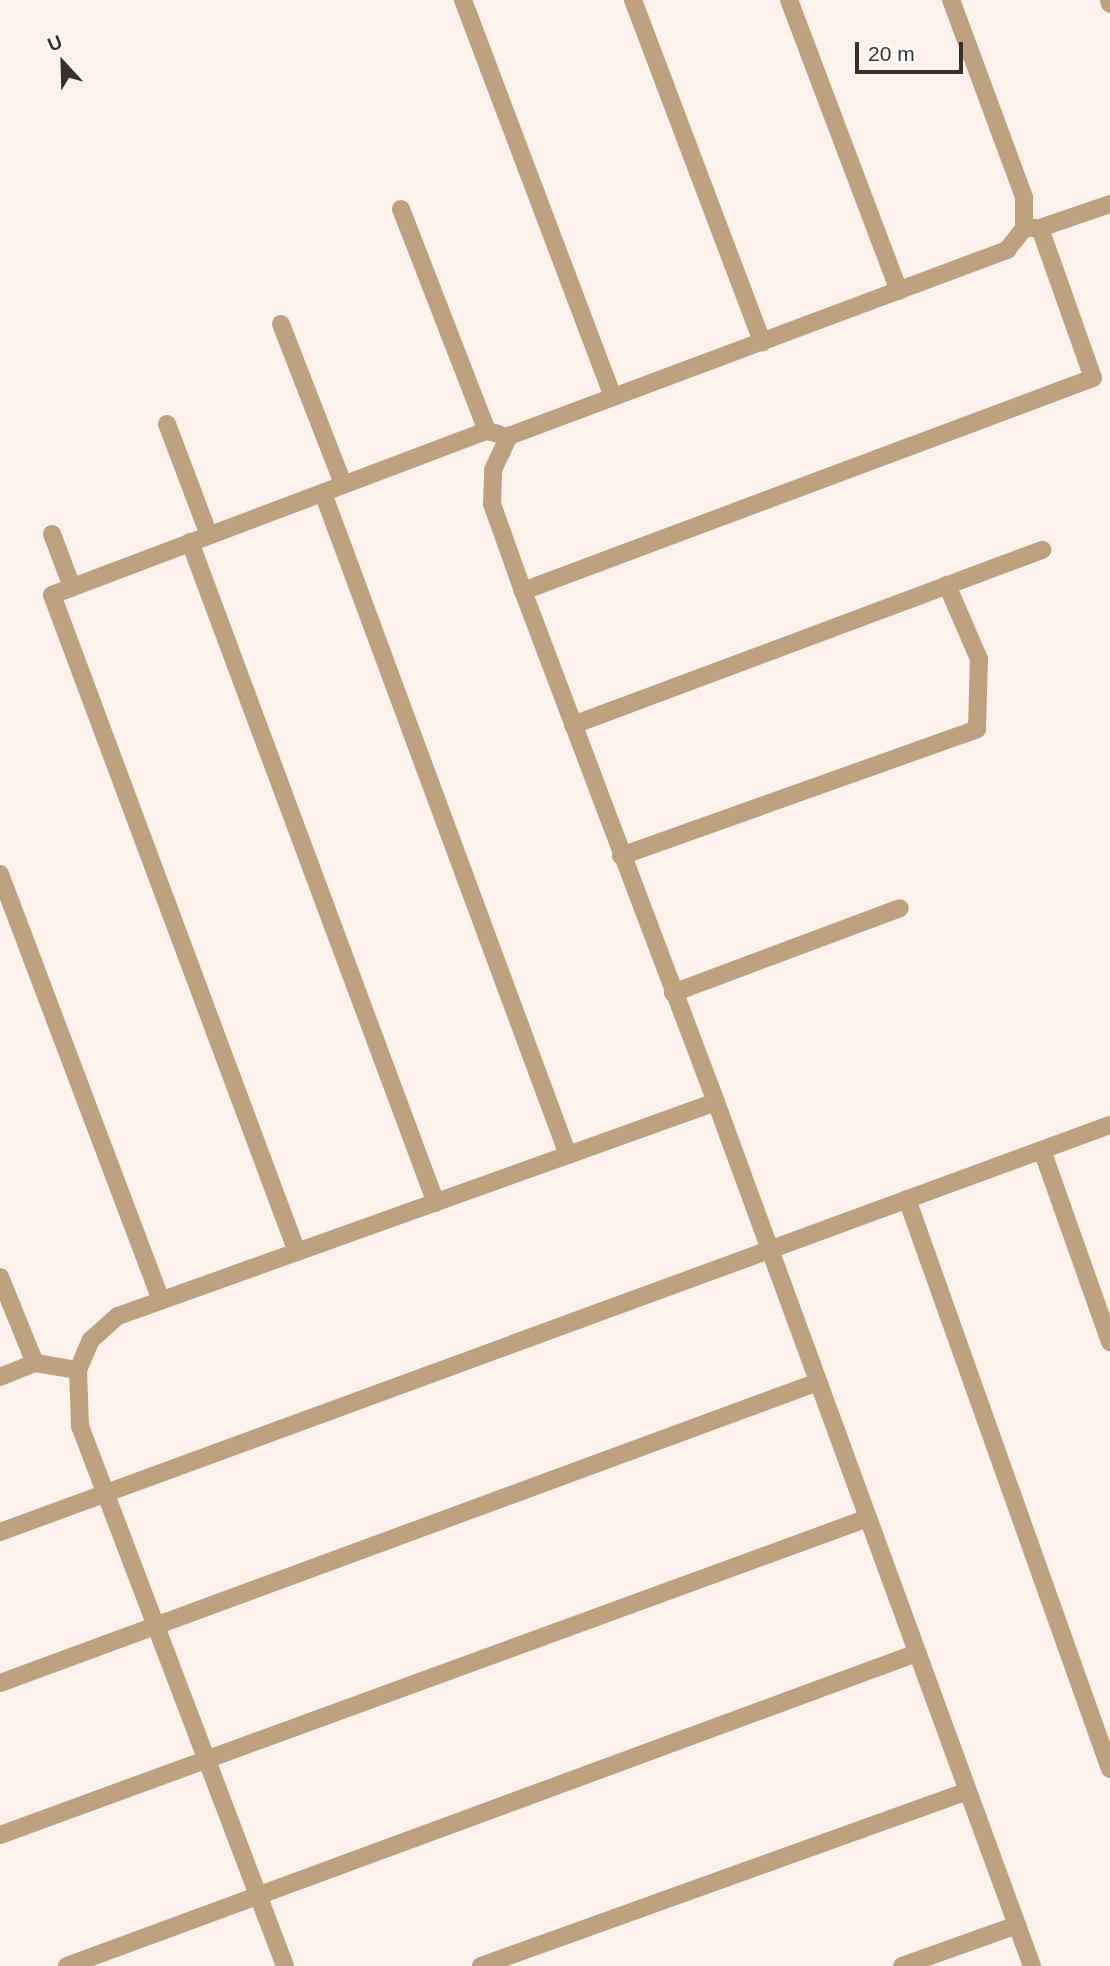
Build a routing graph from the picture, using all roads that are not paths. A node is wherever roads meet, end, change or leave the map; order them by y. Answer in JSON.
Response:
{"nodes":[{"id":1,"x":463,"y":0,"type":"edge"},
{"id":2,"x":633,"y":0,"type":"edge"},
{"id":3,"x":789,"y":0,"type":"edge"},
{"id":4,"x":951,"y":0,"type":"edge"},
{"id":5,"x":1110,"y":204,"type":"edge"},
{"id":6,"x":401,"y":209,"type":"dead end"},
{"id":7,"x":1032,"y":228,"type":"junction"},
{"id":8,"x":899,"y":291,"type":"junction"},
{"id":9,"x":281,"y":324,"type":"dead end"},
{"id":10,"x":762,"y":342,"type":"junction"},
{"id":11,"x":613,"y":397,"type":"junction"},
{"id":12,"x":167,"y":424,"type":"dead end"},
{"id":13,"x":487,"y":431,"type":"junction"},
{"id":14,"x":509,"y":436,"type":"junction"},
{"id":15,"x":343,"y":484,"type":"junction"},
{"id":16,"x":323,"y":493,"type":"junction"},
{"id":17,"x":52,"y":534,"type":"dead end"},
{"id":18,"x":209,"y":535,"type":"junction"},
{"id":19,"x":190,"y":542,"type":"junction"},
{"id":20,"x":1042,"y":550,"type":"dead end"},
{"id":21,"x":947,"y":585,"type":"junction"},
{"id":22,"x":72,"y":587,"type":"junction"},
{"id":23,"x":523,"y":591,"type":"junction"},
{"id":24,"x":573,"y":725,"type":"junction"},
{"id":25,"x":621,"y":856,"type":"junction"},
{"id":26,"x":0,"y":874,"type":"edge"},
{"id":27,"x":900,"y":908,"type":"dead end"},
{"id":28,"x":673,"y":993,"type":"junction"},
{"id":29,"x":716,"y":1102,"type":"junction"},
{"id":30,"x":1110,"y":1125,"type":"edge"},
{"id":31,"x":1042,"y":1150,"type":"junction"},
{"id":32,"x":568,"y":1155,"type":"junction"},
{"id":33,"x":906,"y":1199,"type":"junction"},
{"id":34,"x":436,"y":1203,"type":"junction"},
{"id":35,"x":770,"y":1250,"type":"junction"},
{"id":36,"x":297,"y":1252,"type":"junction"},
{"id":37,"x":0,"y":1277,"type":"edge"},
{"id":38,"x":161,"y":1301,"type":"junction"},
{"id":39,"x":1110,"y":1342,"type":"edge"},
{"id":40,"x":35,"y":1363,"type":"junction"},
{"id":41,"x":78,"y":1370,"type":"junction"},
{"id":42,"x":0,"y":1377,"type":"edge"},
{"id":43,"x":818,"y":1382,"type":"junction"},
{"id":44,"x":105,"y":1493,"type":"junction"},
{"id":45,"x":868,"y":1518,"type":"junction"},
{"id":46,"x":0,"y":1532,"type":"edge"},
{"id":47,"x":156,"y":1626,"type":"junction"},
{"id":48,"x":918,"y":1653,"type":"junction"},
{"id":49,"x":0,"y":1683,"type":"edge"},
{"id":50,"x":207,"y":1760,"type":"junction"},
{"id":51,"x":1110,"y":1769,"type":"edge"},
{"id":52,"x":968,"y":1791,"type":"junction"},
{"id":53,"x":0,"y":1835,"type":"edge"},
{"id":54,"x":258,"y":1895,"type":"junction"},
{"id":55,"x":1017,"y":1924,"type":"junction"},
{"id":56,"x":67,"y":1966,"type":"edge"},
{"id":57,"x":285,"y":1966,"type":"edge"},
{"id":58,"x":481,"y":1966,"type":"edge"},
{"id":59,"x":902,"y":1966,"type":"edge"},
{"id":60,"x":1032,"y":1966,"type":"edge"}],
"edges":[{"from":1,"to":11,"type":"street"},
{"from":2,"to":10,"type":"street"},
{"from":3,"to":8,"type":"street"},
{"from":4,"to":7,"type":"street"},
{"from":5,"to":7,"type":"street"},
{"from":6,"to":13,"type":"street"},
{"from":7,"to":8,"type":"street"},
{"from":7,"to":23,"type":"street"},
{"from":8,"to":10,"type":"street"},
{"from":9,"to":15,"type":"street"},
{"from":10,"to":11,"type":"street"},
{"from":11,"to":14,"type":"street"},
{"from":12,"to":18,"type":"street"},
{"from":13,"to":14,"type":"street"},
{"from":13,"to":15,"type":"street"},
{"from":14,"to":23,"type":"street"},
{"from":15,"to":16,"type":"street"},
{"from":16,"to":18,"type":"street"},
{"from":16,"to":32,"type":"street"},
{"from":17,"to":22,"type":"street"},
{"from":18,"to":19,"type":"street"},
{"from":19,"to":22,"type":"street"},
{"from":19,"to":34,"type":"street"},
{"from":20,"to":21,"type":"street"},
{"from":21,"to":24,"type":"street"},
{"from":21,"to":25,"type":"street"},
{"from":22,"to":36,"type":"street"},
{"from":23,"to":24,"type":"street"},
{"from":24,"to":25,"type":"street"},
{"from":25,"to":28,"type":"street"},
{"from":26,"to":38,"type":"street"},
{"from":27,"to":28,"type":"street"},
{"from":28,"to":29,"type":"street"},
{"from":29,"to":32,"type":"street"},
{"from":29,"to":35,"type":"street"},
{"from":30,"to":31,"type":"street"},
{"from":31,"to":33,"type":"street"},
{"from":31,"to":39,"type":"street"},
{"from":32,"to":34,"type":"street"},
{"from":33,"to":35,"type":"street"},
{"from":33,"to":51,"type":"street"},
{"from":34,"to":36,"type":"street"},
{"from":35,"to":43,"type":"street"},
{"from":35,"to":44,"type":"street"},
{"from":36,"to":38,"type":"street"},
{"from":37,"to":40,"type":"street"},
{"from":38,"to":41,"type":"street"},
{"from":40,"to":41,"type":"street"},
{"from":40,"to":42,"type":"street"},
{"from":41,"to":44,"type":"street"},
{"from":43,"to":45,"type":"street"},
{"from":43,"to":47,"type":"street"},
{"from":44,"to":46,"type":"street"},
{"from":44,"to":47,"type":"street"},
{"from":45,"to":48,"type":"street"},
{"from":45,"to":50,"type":"street"},
{"from":47,"to":49,"type":"street"},
{"from":47,"to":50,"type":"street"},
{"from":48,"to":52,"type":"street"},
{"from":48,"to":54,"type":"street"},
{"from":50,"to":53,"type":"street"},
{"from":50,"to":54,"type":"street"},
{"from":52,"to":55,"type":"street"},
{"from":52,"to":58,"type":"street"},
{"from":54,"to":56,"type":"street"},
{"from":54,"to":57,"type":"street"},
{"from":55,"to":59,"type":"street"},
{"from":55,"to":60,"type":"street"}]}
